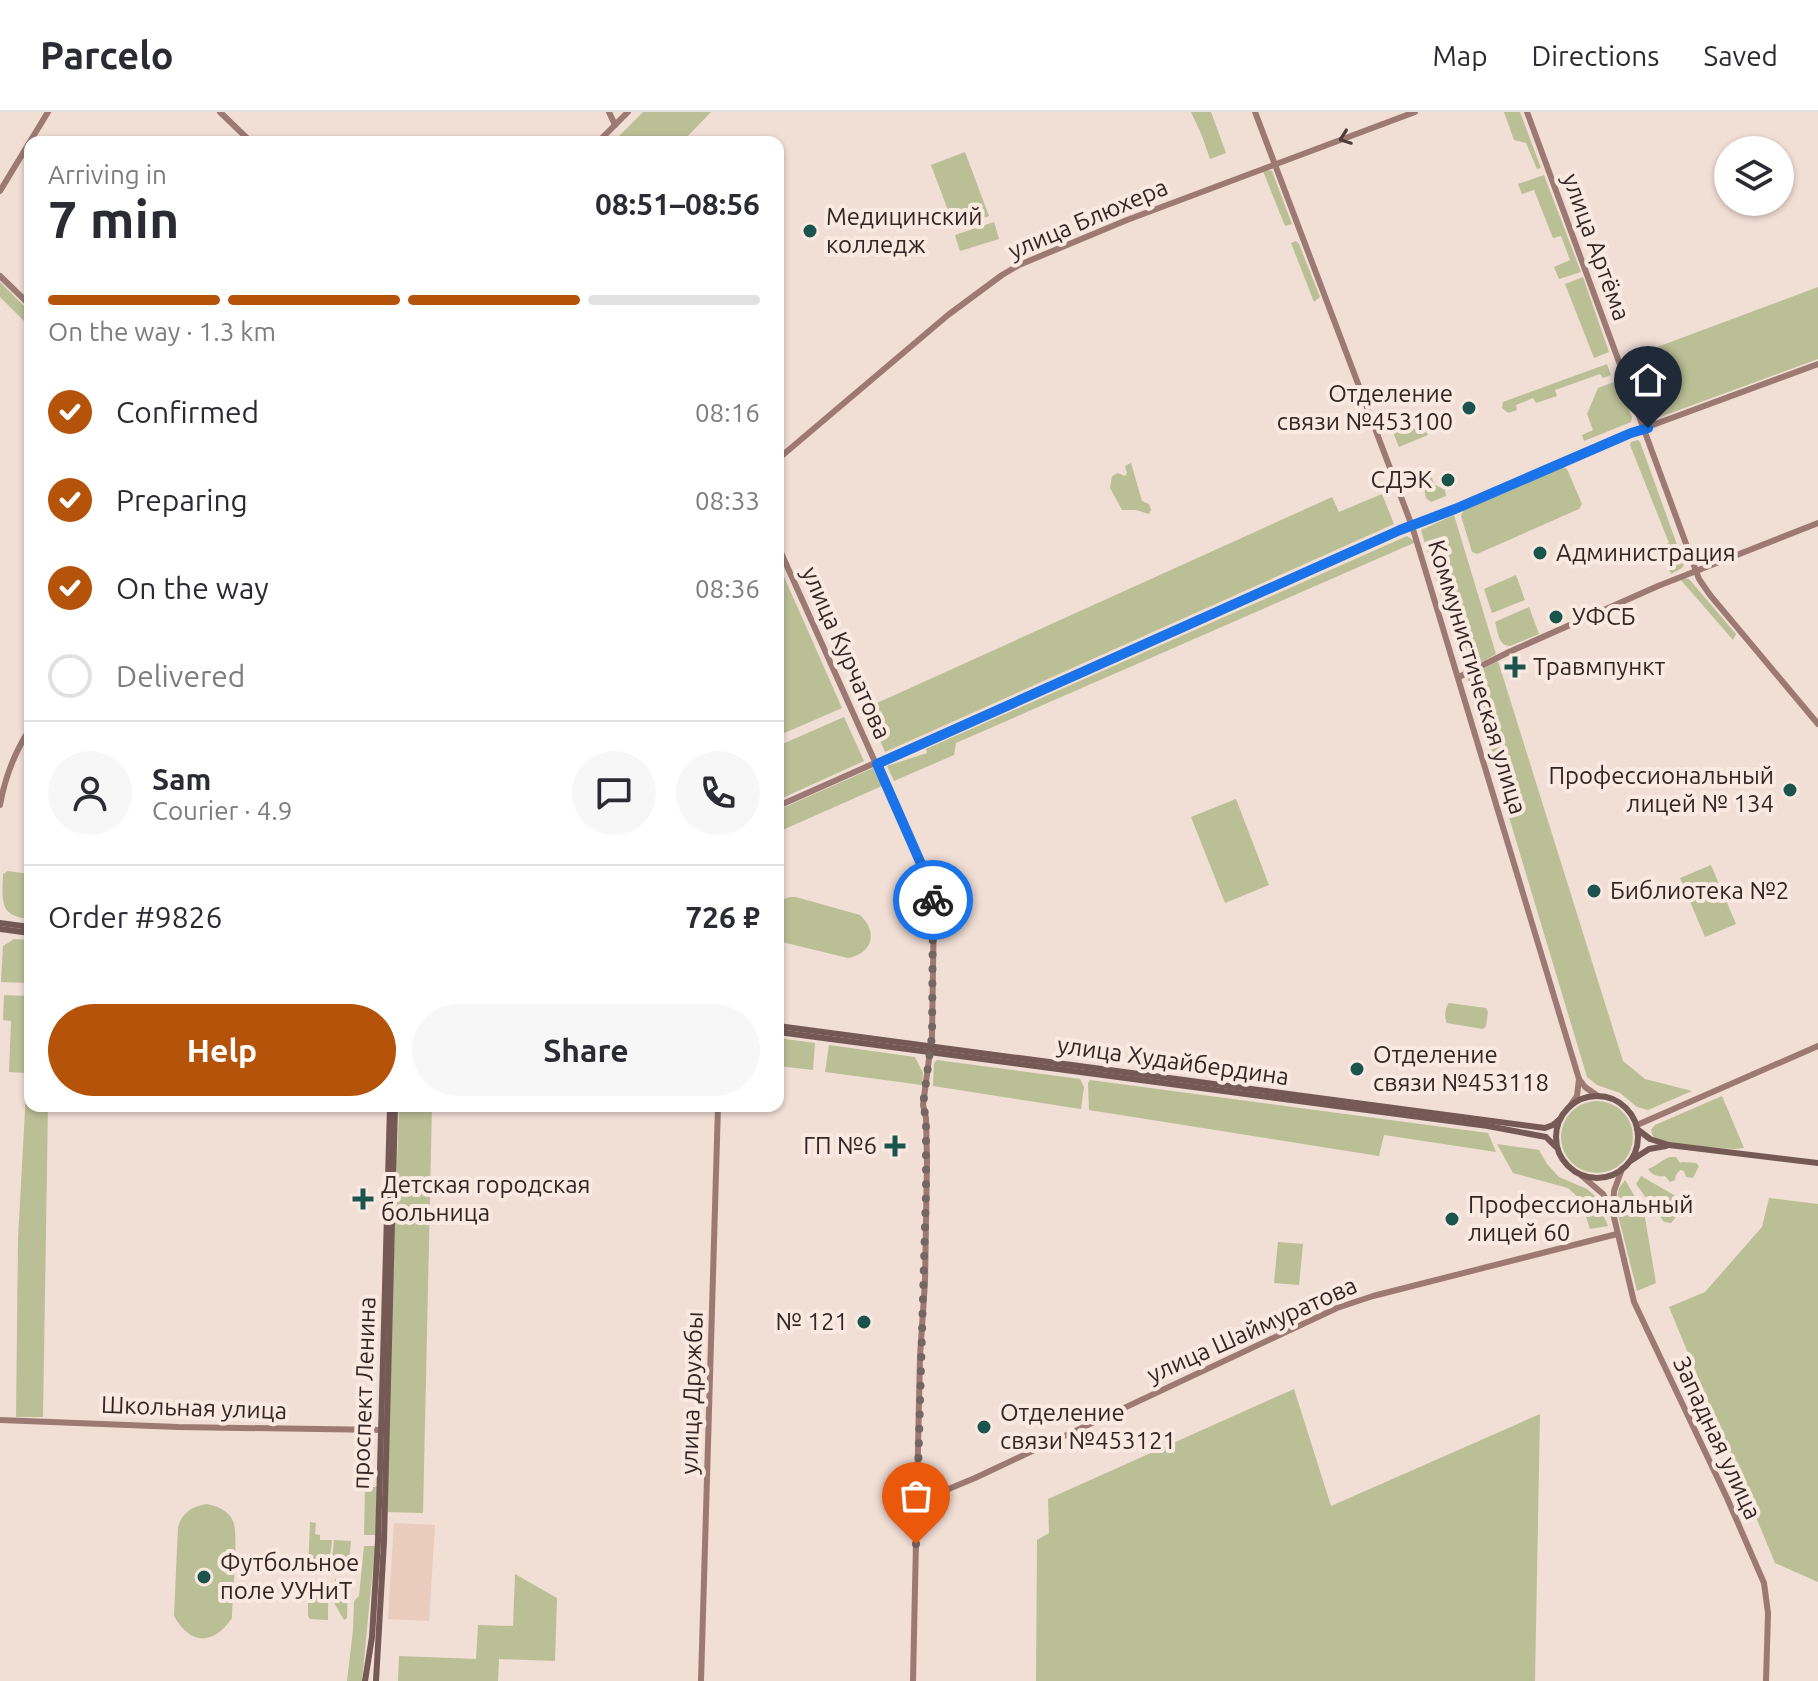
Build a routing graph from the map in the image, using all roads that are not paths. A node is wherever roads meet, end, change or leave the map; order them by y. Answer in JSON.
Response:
{"nodes":[{"id":1,"x":48,"y":112,"type":"edge"},
{"id":2,"x":220,"y":112,"type":"edge"},
{"id":3,"x":609,"y":112,"type":"edge"},
{"id":4,"x":628,"y":112,"type":"edge"},
{"id":5,"x":1255,"y":112,"type":"edge"},
{"id":6,"x":1415,"y":112,"type":"edge"},
{"id":7,"x":1527,"y":112,"type":"edge"},
{"id":8,"x":615,"y":125,"type":"junction"},
{"id":9,"x":33,"y":136,"type":"edge"},
{"id":10,"x":245,"y":136,"type":"edge"},
{"id":11,"x":604,"y":136,"type":"edge"},
{"id":12,"x":24,"y":152,"type":"edge"},
{"id":13,"x":1276,"y":164,"type":"junction"},
{"id":14,"x":0,"y":191,"type":"edge"},
{"id":15,"x":0,"y":276,"type":"edge"},
{"id":16,"x":24,"y":299,"type":"edge"},
{"id":17,"x":1818,"y":364,"type":"edge"},
{"id":18,"x":1643,"y":429,"type":"junction"},
{"id":19,"x":784,"y":454,"type":"edge"},
{"id":20,"x":1818,"y":523,"type":"edge"},
{"id":21,"x":1412,"y":526,"type":"junction"},
{"id":22,"x":784,"y":559,"type":"edge"},
{"id":23,"x":1696,"y":571,"type":"junction"},
{"id":24,"x":1459,"y":677,"type":"junction"},
{"id":25,"x":1818,"y":724,"type":"edge"},
{"id":26,"x":24,"y":739,"type":"edge"},
{"id":27,"x":877,"y":764,"type":"junction"},
{"id":28,"x":784,"y":803,"type":"edge"},
{"id":29,"x":0,"y":805,"type":"edge"},
{"id":30,"x":0,"y":923,"type":"edge"},
{"id":31,"x":24,"y":926,"type":"edge"},
{"id":32,"x":0,"y":929,"type":"edge"},
{"id":33,"x":24,"y":932,"type":"edge"},
{"id":34,"x":784,"y":1027,"type":"edge"},
{"id":35,"x":784,"y":1033,"type":"edge"},
{"id":36,"x":1818,"y":1046,"type":"edge"},
{"id":37,"x":931,"y":1049,"type":"junction"},
{"id":38,"x":1579,"y":1079,"type":"junction"},
{"id":39,"x":1598,"y":1096,"type":"junction"},
{"id":40,"x":1570,"y":1106,"type":"junction"},
{"id":41,"x":392,"y":1112,"type":"edge"},
{"id":42,"x":718,"y":1112,"type":"edge"},
{"id":43,"x":1560,"y":1119,"type":"junction"},
{"id":44,"x":1637,"y":1127,"type":"junction"},
{"id":45,"x":1669,"y":1145,"type":"junction"},
{"id":46,"x":1556,"y":1147,"type":"junction"},
{"id":47,"x":1629,"y":1162,"type":"junction"},
{"id":48,"x":1818,"y":1163,"type":"edge"},
{"id":49,"x":1622,"y":1169,"type":"junction"},
{"id":50,"x":1582,"y":1176,"type":"junction"},
{"id":51,"x":1613,"y":1213,"type":"junction"},
{"id":52,"x":1617,"y":1234,"type":"junction"},
{"id":53,"x":0,"y":1420,"type":"edge"},
{"id":54,"x":383,"y":1430,"type":"junction"},
{"id":55,"x":917,"y":1502,"type":"junction"},
{"id":56,"x":365,"y":1681,"type":"edge"},
{"id":57,"x":376,"y":1681,"type":"edge"},
{"id":58,"x":701,"y":1681,"type":"edge"},
{"id":59,"x":913,"y":1681,"type":"edge"},
{"id":60,"x":1766,"y":1681,"type":"edge"}],
"edges":[{"from":1,"to":9,"type":"main road"},
{"from":2,"to":10,"type":"main road"},
{"from":3,"to":8,"type":"main road"},
{"from":4,"to":8,"type":"main road"},
{"from":5,"to":13,"type":"main road","name":"Коммунистическая улица"},
{"from":6,"to":13,"type":"main road","name":"улица Блюхера","one_way":true},
{"from":7,"to":18,"type":"main road","name":"улица Артёма"},
{"from":8,"to":11,"type":"main road"},
{"from":12,"to":14,"type":"main road"},
{"from":13,"to":19,"type":"main road","name":"улица Блюхера"},
{"from":13,"to":21,"type":"main road","name":"Коммунистическая улица"},
{"from":15,"to":16,"type":"main road"},
{"from":17,"to":18,"type":"main road"},
{"from":18,"to":21,"type":"main road"},
{"from":18,"to":23,"type":"main road","name":"улица Артёма"},
{"from":20,"to":23,"type":"main road"},
{"from":21,"to":24,"type":"main road","name":"Коммунистическая улица"},
{"from":21,"to":27,"type":"main road"},
{"from":22,"to":27,"type":"main road","name":"улица Курчатова"},
{"from":23,"to":24,"type":"main road"},
{"from":23,"to":25,"type":"main road","name":"улица Артёма"},
{"from":24,"to":38,"type":"main road","name":"Коммунистическая улица"},
{"from":26,"to":29,"type":"main road"},
{"from":27,"to":28,"type":"main road"},
{"from":27,"to":37,"type":"main road","name":"улица Курчатова"},
{"from":30,"to":31,"type":"main road"},
{"from":32,"to":33,"type":"main road"},
{"from":34,"to":37,"type":"main road","name":"улица Худайбердина"},
{"from":35,"to":37,"type":"main road","name":"улица Худайбердина"},
{"from":36,"to":44,"type":"main road"},
{"from":37,"to":43,"type":"main road","name":"улица Худайбердина"},
{"from":37,"to":46,"type":"main road","name":"улица Худайбердина"},
{"from":37,"to":55,"type":"main road","name":"улица Курчатова"},
{"from":38,"to":39,"type":"main road"},
{"from":38,"to":40,"type":"main road"},
{"from":39,"to":40,"type":"main road"},
{"from":39,"to":44,"type":"main road"},
{"from":40,"to":43,"type":"main road"},
{"from":41,"to":54,"type":"main road","name":"проспект Ленина"},
{"from":42,"to":58,"type":"main road","name":"улица Дружбы"},
{"from":43,"to":46,"type":"main road"},
{"from":44,"to":45,"type":"main road"},
{"from":44,"to":47,"type":"main road"},
{"from":45,"to":47,"type":"main road"},
{"from":45,"to":48,"type":"main road"},
{"from":46,"to":50,"type":"main road"},
{"from":47,"to":49,"type":"main road"},
{"from":49,"to":50,"type":"main road"},
{"from":49,"to":51,"type":"main road","name":"Западная улица"},
{"from":50,"to":51,"type":"main road","name":"Западная улица"},
{"from":51,"to":52,"type":"main road","name":"Западная улица"},
{"from":52,"to":55,"type":"main road","name":"улица Шаймуратова"},
{"from":52,"to":60,"type":"main road","name":"Западная улица"},
{"from":53,"to":54,"type":"main road","name":"Школьная улица"},
{"from":54,"to":56,"type":"main road","name":"проспект Ленина"},
{"from":54,"to":57,"type":"main road","name":"проспект Ленина"},
{"from":55,"to":59,"type":"main road","name":"улица Курчатова"}]}
